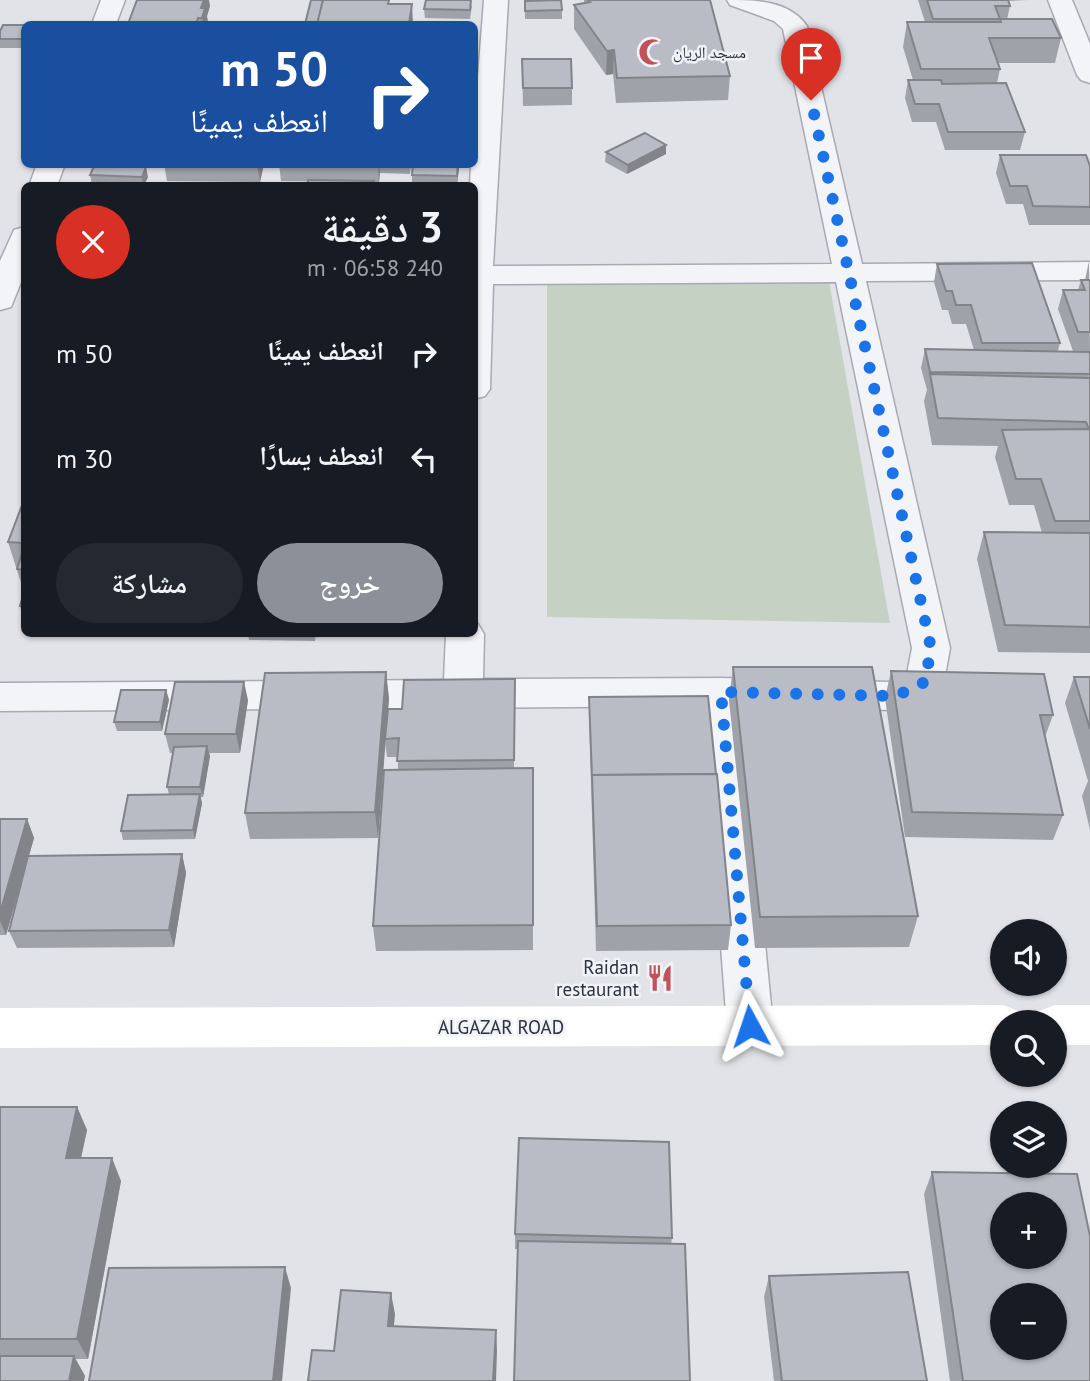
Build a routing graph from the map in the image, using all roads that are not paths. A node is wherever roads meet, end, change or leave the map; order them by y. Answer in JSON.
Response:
{"nodes":[{"id":1,"x":113,"y":0,"type":"edge"},
{"id":2,"x":496,"y":0,"type":"edge"},
{"id":3,"x":739,"y":0,"type":"edge"},
{"id":4,"x":1059,"y":0,"type":"edge"},
{"id":5,"x":105,"y":21,"type":"edge"},
{"id":6,"x":1090,"y":75,"type":"edge"},
{"id":7,"x":14,"y":247,"type":"edge"},
{"id":8,"x":1090,"y":271,"type":"edge"},
{"id":9,"x":850,"y":273,"type":"junction"},
{"id":10,"x":478,"y":275,"type":"joint"},
{"id":11,"x":0,"y":301,"type":"edge"},
{"id":12,"x":465,"y":637,"type":"edge"},
{"id":13,"x":721,"y":692,"type":"junction"},
{"id":14,"x":463,"y":695,"type":"junction"},
{"id":15,"x":0,"y":697,"type":"edge"},
{"id":16,"x":990,"y":1025,"type":"edge"},
{"id":17,"x":1067,"y":1025,"type":"edge"},
{"id":18,"x":1090,"y":1025,"type":"edge"},
{"id":19,"x":750,"y":1026,"type":"junction"},
{"id":20,"x":0,"y":1028,"type":"edge"}],
"edges":[{"from":1,"to":5,"type":"street"},
{"from":2,"to":10,"type":"street"},
{"from":3,"to":9,"type":"street"},
{"from":4,"to":6,"type":"street"},
{"from":7,"to":11,"type":"street"},
{"from":8,"to":9,"type":"street"},
{"from":9,"to":10,"type":"street"},
{"from":9,"to":13,"type":"street"},
{"from":12,"to":14,"type":"street"},
{"from":13,"to":14,"type":"street"},
{"from":13,"to":19,"type":"street"},
{"from":14,"to":15,"type":"street"},
{"from":16,"to":19,"type":"street","name":"ALGAZAR ROAD"},
{"from":17,"to":18,"type":"street"},
{"from":19,"to":20,"type":"street","name":"ALGAZAR ROAD"}]}
